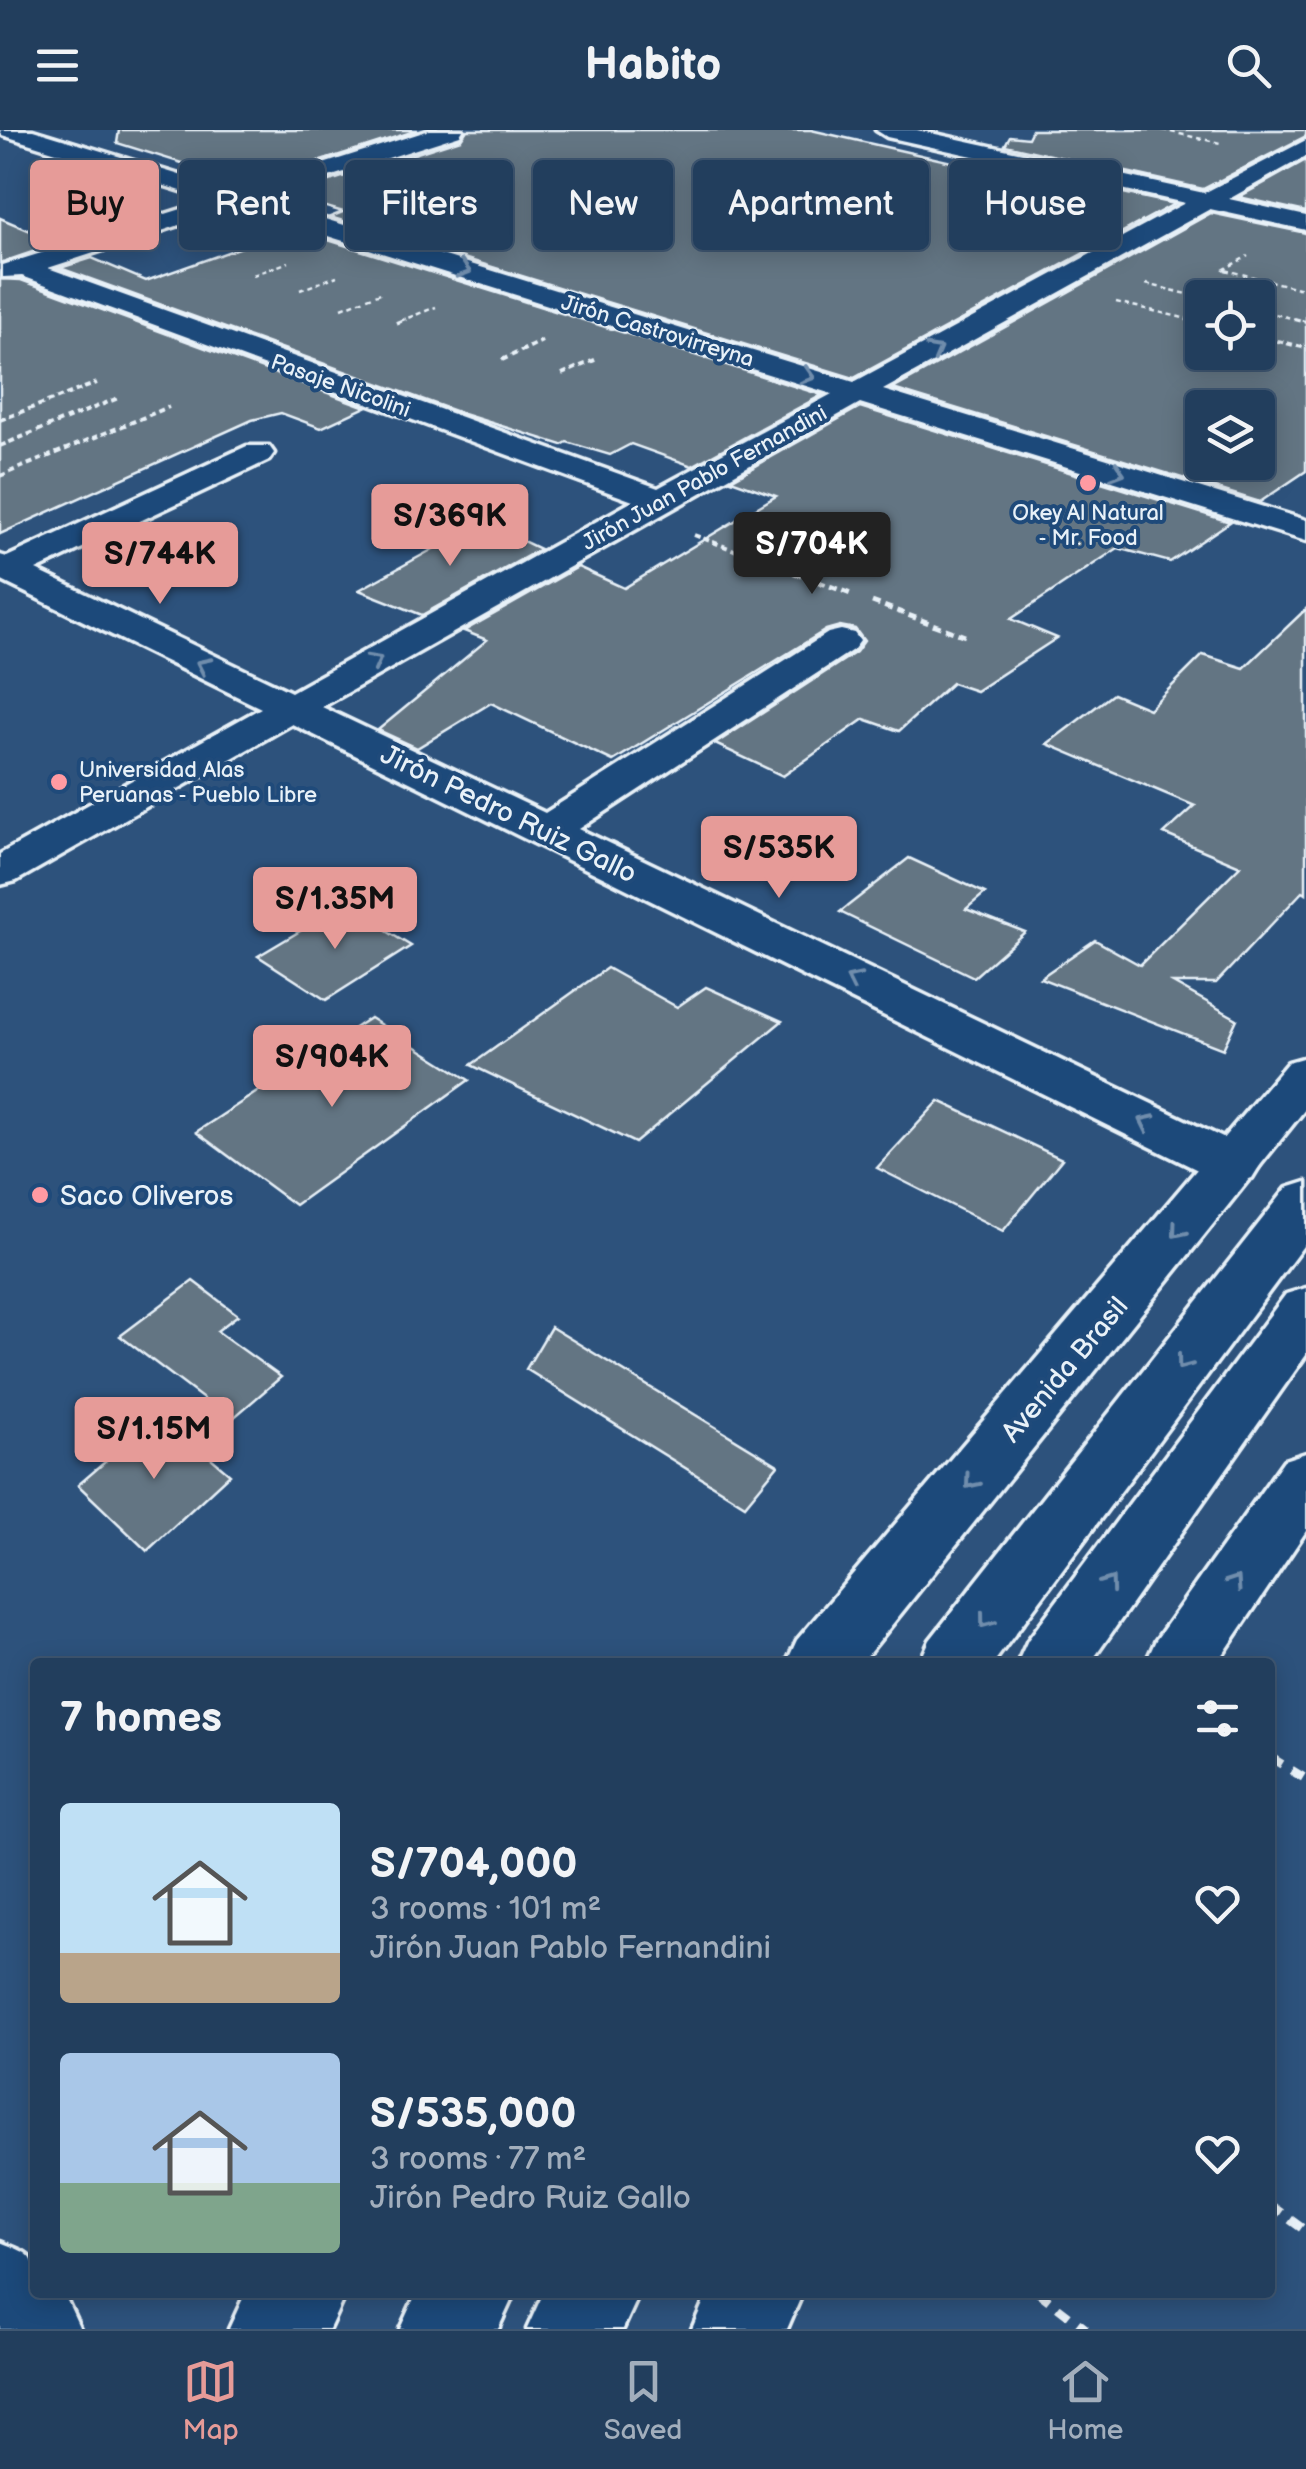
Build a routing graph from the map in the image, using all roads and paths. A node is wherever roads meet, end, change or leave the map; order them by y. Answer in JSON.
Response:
{"nodes":[{"id":1,"x":10,"y":130,"type":"edge"},
{"id":2,"x":452,"y":130,"type":"edge"},
{"id":3,"x":887,"y":130,"type":"edge"},
{"id":4,"x":1306,"y":147,"type":"edge"},
{"id":5,"x":325,"y":171,"type":"edge"},
{"id":6,"x":179,"y":182,"type":"edge"},
{"id":7,"x":1210,"y":202,"type":"junction"},
{"id":8,"x":179,"y":219,"type":"edge"},
{"id":9,"x":1306,"y":223,"type":"edge"},
{"id":10,"x":325,"y":227,"type":"edge"},
{"id":11,"x":1249,"y":255,"type":"dead end"},
{"id":12,"x":12,"y":272,"type":"edge"},
{"id":13,"x":1055,"y":286,"type":"junction"},
{"id":14,"x":1306,"y":290,"type":"edge"},
{"id":15,"x":1275,"y":314,"type":"edge"},
{"id":16,"x":1185,"y":319,"type":"edge"},
{"id":17,"x":1306,"y":322,"type":"edge"},
{"id":18,"x":1275,"y":340,"type":"edge"},
{"id":19,"x":1306,"y":348,"type":"edge"},
{"id":20,"x":97,"y":383,"type":"dead end"},
{"id":21,"x":860,"y":392,"type":"junction"},
{"id":22,"x":118,"y":398,"type":"dead end"},
{"id":23,"x":169,"y":407,"type":"dead end"},
{"id":24,"x":0,"y":420,"type":"edge"},
{"id":25,"x":0,"y":446,"type":"edge"},
{"id":26,"x":258,"y":452,"type":"dead end"},
{"id":27,"x":0,"y":476,"type":"edge"},
{"id":28,"x":647,"y":507,"type":"junction"},
{"id":29,"x":1306,"y":531,"type":"edge"},
{"id":30,"x":7,"y":574,"type":"edge"},
{"id":31,"x":965,"y":636,"type":"dead end"},
{"id":32,"x":841,"y":641,"type":"dead end"},
{"id":33,"x":290,"y":708,"type":"junction"},
{"id":34,"x":546,"y":830,"type":"junction"},
{"id":35,"x":0,"y":872,"type":"edge"},
{"id":36,"x":1306,"y":1074,"type":"edge"},
{"id":37,"x":1233,"y":1165,"type":"junction"},
{"id":38,"x":1306,"y":1202,"type":"edge"},
{"id":39,"x":1306,"y":1310,"type":"edge"},
{"id":40,"x":1306,"y":1478,"type":"edge"},
{"id":41,"x":824,"y":1658,"type":"edge"},
{"id":42,"x":957,"y":1658,"type":"edge"},
{"id":43,"x":1055,"y":1658,"type":"edge"},
{"id":44,"x":1183,"y":1658,"type":"edge"},
{"id":45,"x":1275,"y":1760,"type":"edge"},
{"id":46,"x":1306,"y":1779,"type":"edge"},
{"id":47,"x":1275,"y":2209,"type":"edge"},
{"id":48,"x":1306,"y":2231,"type":"edge"},
{"id":49,"x":0,"y":2285,"type":"edge"},
{"id":50,"x":298,"y":2298,"type":"edge"},
{"id":51,"x":467,"y":2298,"type":"edge"},
{"id":52,"x":594,"y":2298,"type":"edge"},
{"id":53,"x":756,"y":2298,"type":"edge"},
{"id":54,"x":1046,"y":2298,"type":"edge"},
{"id":55,"x":36,"y":2329,"type":"edge"},
{"id":56,"x":273,"y":2329,"type":"edge"},
{"id":57,"x":444,"y":2329,"type":"edge"},
{"id":58,"x":571,"y":2329,"type":"edge"},
{"id":59,"x":736,"y":2329,"type":"edge"},
{"id":60,"x":1086,"y":2329,"type":"edge"}],
"edges":[{"from":1,"to":6,"type":"street","name":"Jirón Castrovirreyna"},
{"from":2,"to":5,"type":"street"},
{"from":3,"to":7,"type":"street"},
{"from":4,"to":7,"type":"street","name":"Jirón Juan Pablo Fernandini"},
{"from":7,"to":9,"type":"street"},
{"from":7,"to":13,"type":"street","name":"Jirón Juan Pablo Fernandini"},
{"from":8,"to":12,"type":"street"},
{"from":10,"to":21,"type":"street","name":"Jirón Castrovirreyna","one_way":true},
{"from":11,"to":14,"type":"path"},
{"from":12,"to":28,"type":"street","name":"Pasaje Nicolini"},
{"from":13,"to":16,"type":"path"},
{"from":21,"to":13,"type":"street","name":"Jirón Juan Pablo Fernandini","one_way":true},
{"from":15,"to":17,"type":"path"},
{"from":18,"to":19,"type":"path"},
{"from":20,"to":24,"type":"path"},
{"from":21,"to":28,"type":"street","name":"Jirón Juan Pablo Fernandini"},
{"from":21,"to":29,"type":"street","name":"Jirón Castrovirreyna","one_way":true},
{"from":22,"to":25,"type":"path"},
{"from":23,"to":27,"type":"path"},
{"from":26,"to":30,"type":"street"},
{"from":28,"to":31,"type":"path"},
{"from":33,"to":28,"type":"street","name":"Jirón Juan Pablo Fernandini","one_way":true},
{"from":33,"to":30,"type":"street","name":"Jirón Pedro Ruiz Gallo","one_way":true},
{"from":32,"to":34,"type":"street"},
{"from":33,"to":34,"type":"street","name":"Jirón Pedro Ruiz Gallo"},
{"from":33,"to":35,"type":"street","name":"Jirón Juan Pablo Fernandini"},
{"from":37,"to":34,"type":"street","name":"Jirón Pedro Ruiz Gallo","one_way":true},
{"from":36,"to":37,"type":"street","name":"Avenida Brasil"},
{"from":37,"to":41,"type":"street","name":"Avenida Brasil","one_way":true},
{"from":38,"to":42,"type":"street","one_way":true},
{"from":43,"to":39,"type":"street","one_way":true},
{"from":44,"to":40,"type":"street","one_way":true},
{"from":45,"to":46,"type":"path"},
{"from":47,"to":48,"type":"path"},
{"from":49,"to":55,"type":"street"},
{"from":50,"to":56,"type":"street"},
{"from":51,"to":57,"type":"street"},
{"from":52,"to":58,"type":"street"},
{"from":53,"to":59,"type":"street"},
{"from":54,"to":60,"type":"path"}]}
